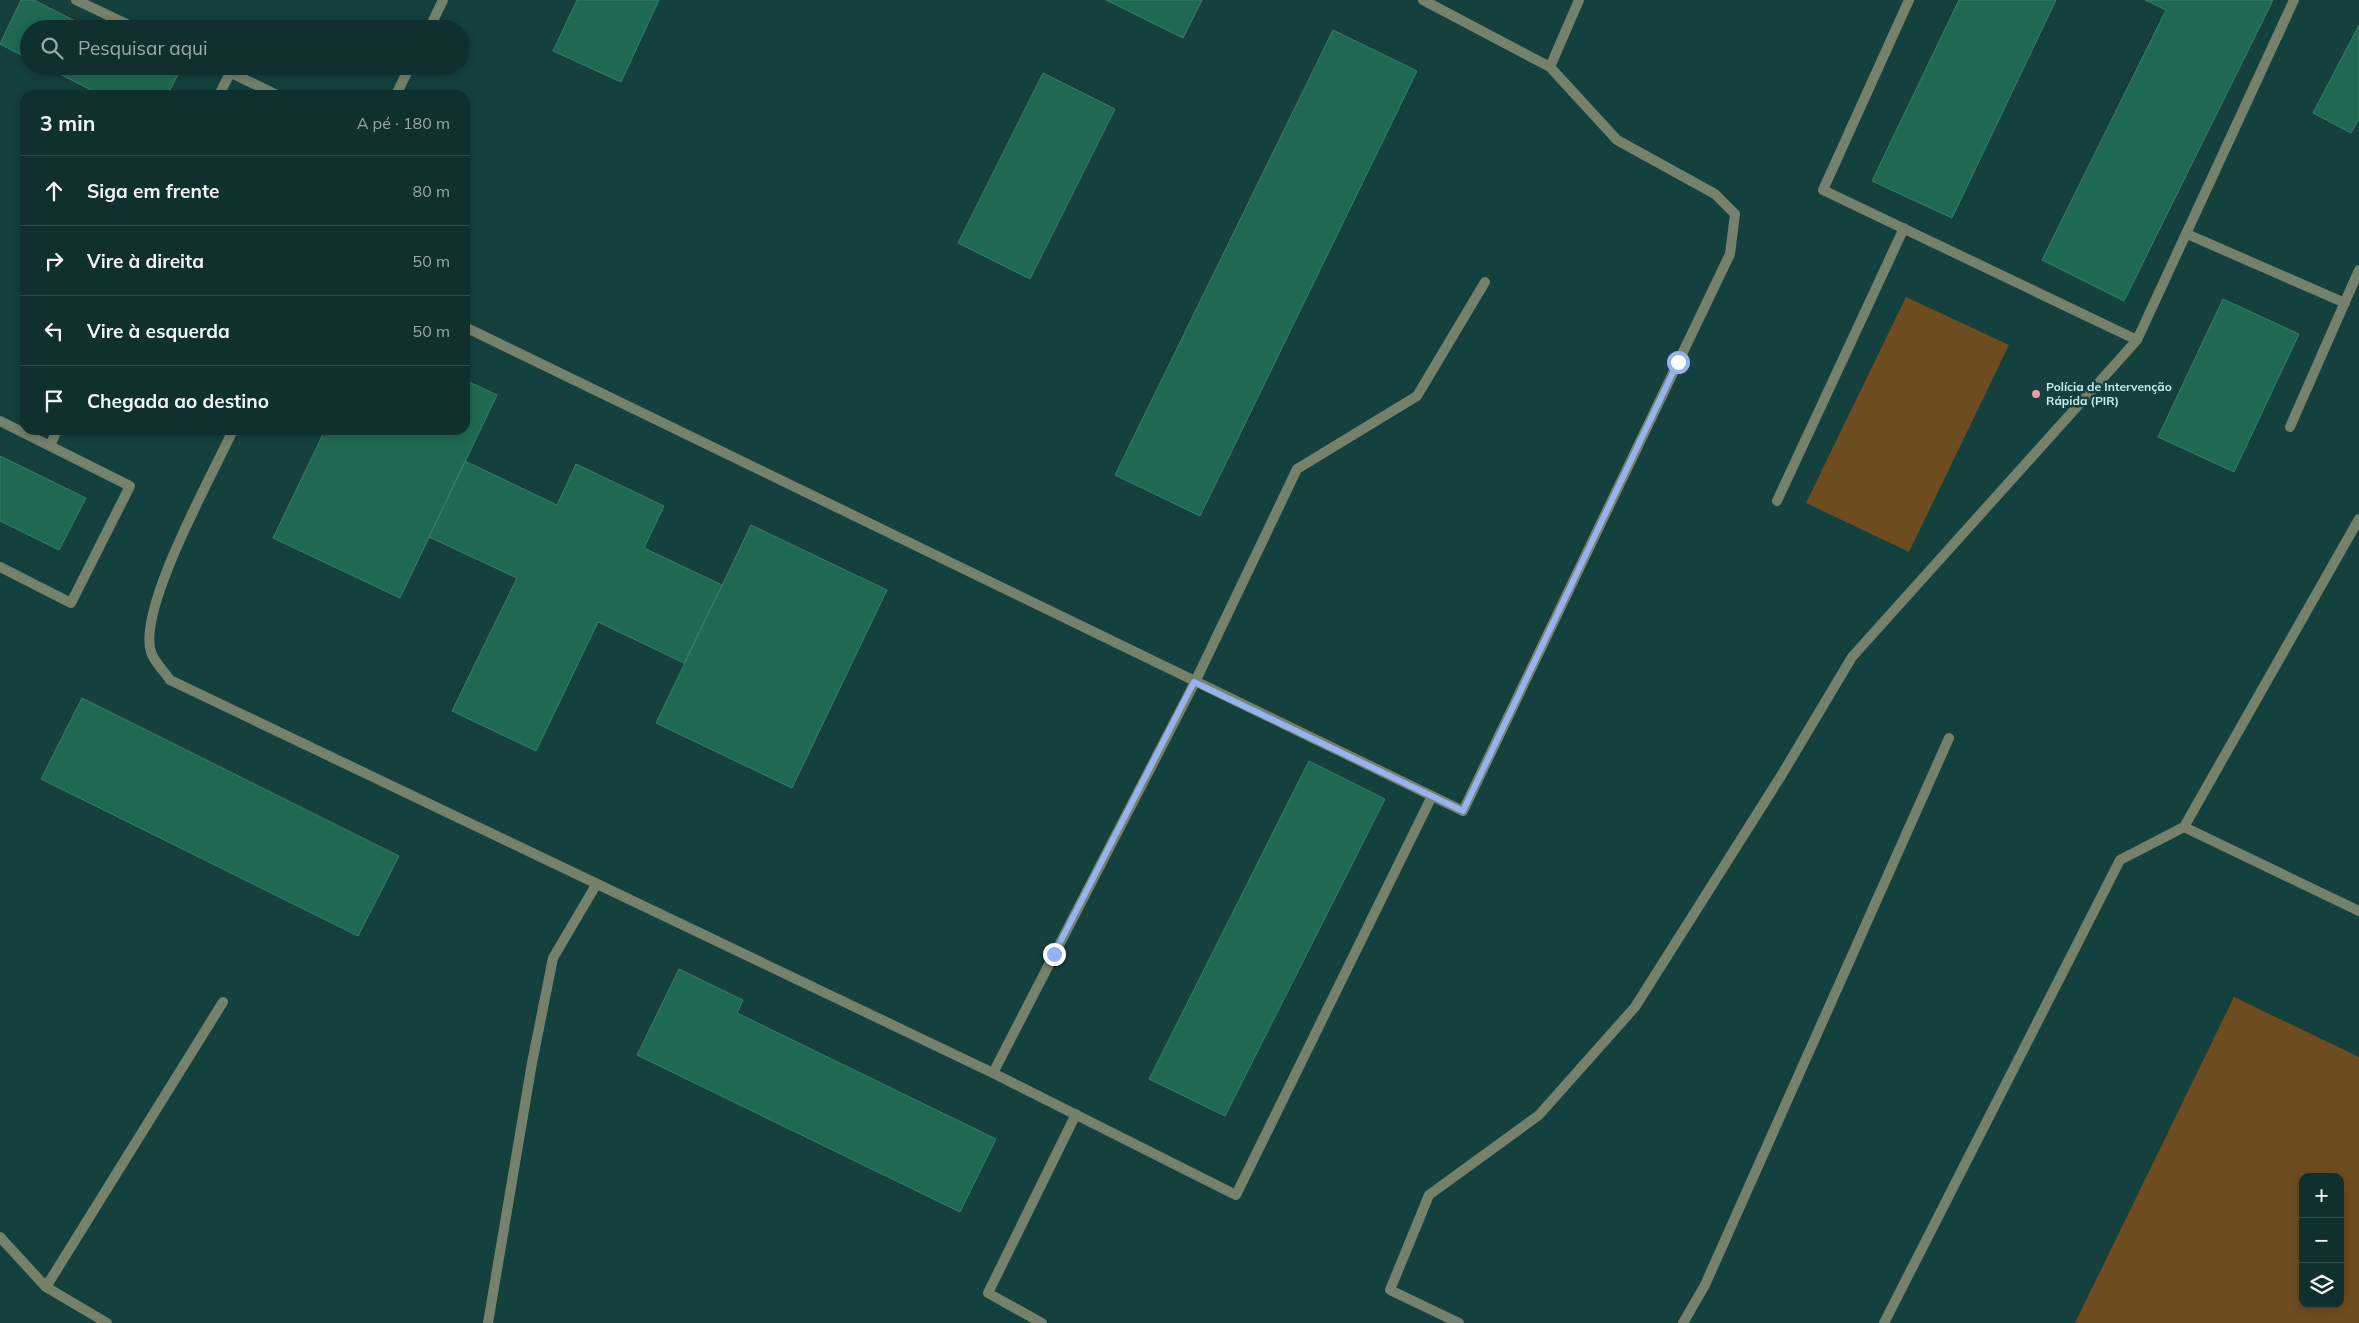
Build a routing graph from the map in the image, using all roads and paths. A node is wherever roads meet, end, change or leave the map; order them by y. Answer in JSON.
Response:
{"nodes":[{"id":1,"x":76,"y":0,"type":"edge"},
{"id":2,"x":443,"y":0,"type":"edge"},
{"id":3,"x":1423,"y":0,"type":"edge"},
{"id":4,"x":1579,"y":0,"type":"edge"},
{"id":5,"x":1909,"y":0,"type":"edge"},
{"id":6,"x":2294,"y":0,"type":"edge"},
{"id":7,"x":118,"y":20,"type":"edge"},
{"id":8,"x":433,"y":20,"type":"edge"},
{"id":9,"x":1550,"y":67,"type":"junction"},
{"id":10,"x":229,"y":75,"type":"edge"},
{"id":11,"x":236,"y":75,"type":"edge"},
{"id":12,"x":406,"y":75,"type":"edge"},
{"id":13,"x":221,"y":90,"type":"edge"},
{"id":14,"x":268,"y":90,"type":"edge"},
{"id":15,"x":398,"y":90,"type":"edge"},
{"id":16,"x":1904,"y":228,"type":"junction"},
{"id":17,"x":2187,"y":234,"type":"junction"},
{"id":18,"x":2359,"y":270,"type":"edge"},
{"id":19,"x":1485,"y":282,"type":"dead end"},
{"id":20,"x":2345,"y":303,"type":"junction"},
{"id":21,"x":470,"y":329,"type":"edge"},
{"id":22,"x":2138,"y":340,"type":"junction"},
{"id":23,"x":0,"y":421,"type":"edge"},
{"id":24,"x":2290,"y":427,"type":"dead end"},
{"id":25,"x":20,"y":431,"type":"edge"},
{"id":26,"x":28,"y":435,"type":"edge"},
{"id":27,"x":55,"y":435,"type":"edge"},
{"id":28,"x":231,"y":435,"type":"edge"},
{"id":29,"x":50,"y":446,"type":"junction"},
{"id":30,"x":1777,"y":501,"type":"dead end"},
{"id":31,"x":2359,"y":519,"type":"edge"},
{"id":32,"x":0,"y":567,"type":"edge"},
{"id":33,"x":1194,"y":682,"type":"junction"},
{"id":34,"x":1949,"y":738,"type":"dead end"},
{"id":35,"x":1432,"y":796,"type":"junction"},
{"id":36,"x":2184,"y":827,"type":"junction"},
{"id":37,"x":596,"y":885,"type":"junction"},
{"id":38,"x":2359,"y":911,"type":"edge"},
{"id":39,"x":223,"y":1002,"type":"dead end"},
{"id":40,"x":993,"y":1073,"type":"junction"},
{"id":41,"x":1076,"y":1114,"type":"junction"},
{"id":42,"x":0,"y":1237,"type":"edge"},
{"id":43,"x":46,"y":1287,"type":"junction"},
{"id":44,"x":107,"y":1323,"type":"edge"},
{"id":45,"x":488,"y":1323,"type":"edge"},
{"id":46,"x":1042,"y":1323,"type":"edge"},
{"id":47,"x":1459,"y":1323,"type":"edge"},
{"id":48,"x":1683,"y":1323,"type":"edge"},
{"id":49,"x":1884,"y":1323,"type":"edge"}],
"edges":[{"from":1,"to":7,"type":"lane"},
{"from":2,"to":8,"type":"lane"},
{"from":3,"to":9,"type":"lane"},
{"from":4,"to":9,"type":"lane"},
{"from":5,"to":16,"type":"lane"},
{"from":6,"to":17,"type":"lane"},
{"from":9,"to":35,"type":"lane"},
{"from":10,"to":13,"type":"lane"},
{"from":11,"to":14,"type":"lane"},
{"from":12,"to":15,"type":"lane"},
{"from":16,"to":22,"type":"lane"},
{"from":16,"to":30,"type":"lane"},
{"from":17,"to":20,"type":"lane"},
{"from":17,"to":22,"type":"lane"},
{"from":18,"to":20,"type":"lane"},
{"from":19,"to":33,"type":"lane"},
{"from":20,"to":24,"type":"lane"},
{"from":21,"to":33,"type":"lane"},
{"from":22,"to":47,"type":"lane"},
{"from":23,"to":25,"type":"lane"},
{"from":26,"to":29,"type":"lane"},
{"from":27,"to":29,"type":"lane"},
{"from":28,"to":37,"type":"lane"},
{"from":29,"to":32,"type":"lane"},
{"from":31,"to":36,"type":"lane"},
{"from":33,"to":35,"type":"lane"},
{"from":33,"to":40,"type":"lane"},
{"from":34,"to":48,"type":"lane"},
{"from":35,"to":41,"type":"lane"},
{"from":36,"to":38,"type":"lane"},
{"from":36,"to":49,"type":"lane"},
{"from":37,"to":40,"type":"lane"},
{"from":37,"to":45,"type":"lane"},
{"from":39,"to":43,"type":"lane"},
{"from":40,"to":41,"type":"lane"},
{"from":41,"to":46,"type":"lane"},
{"from":42,"to":43,"type":"lane"},
{"from":43,"to":44,"type":"lane"}]}
